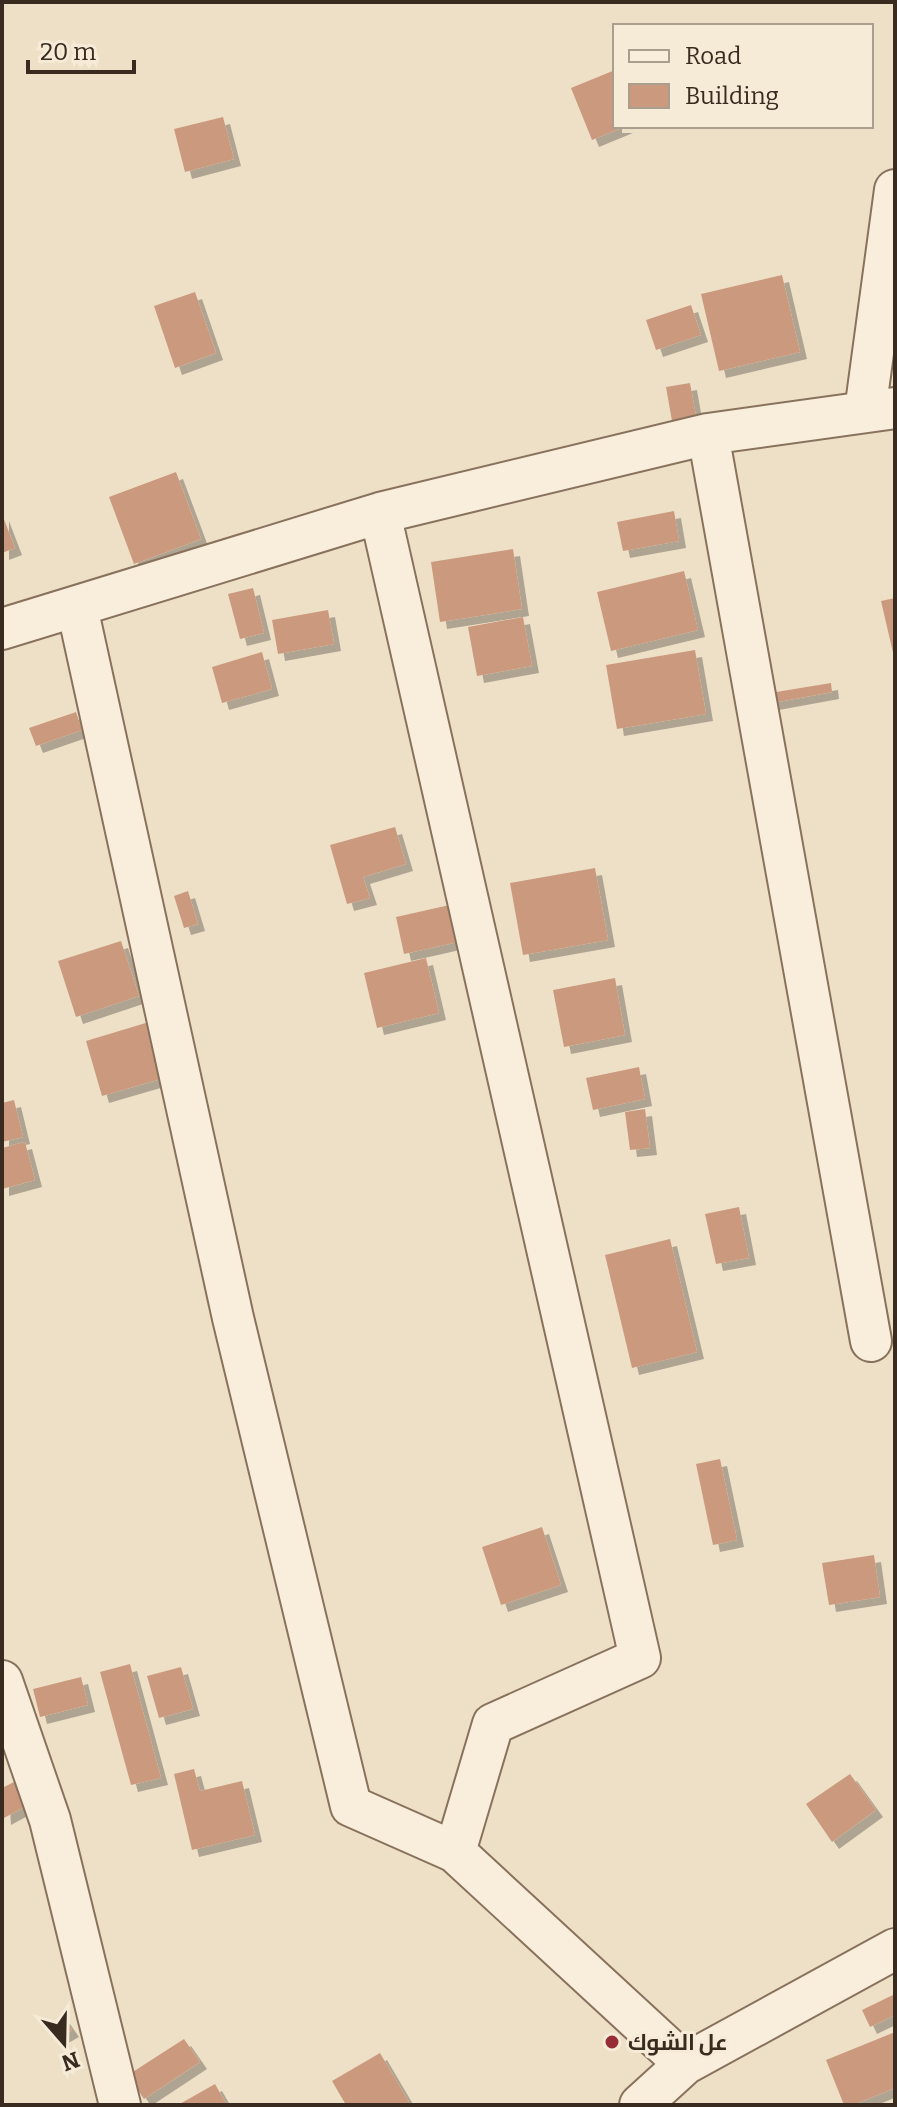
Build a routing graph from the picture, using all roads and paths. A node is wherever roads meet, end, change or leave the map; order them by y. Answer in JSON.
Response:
{"nodes":[{"id":1,"x":895,"y":190,"type":"edge"},
{"id":2,"x":880,"y":410,"type":"edge"},
{"id":3,"x":708,"y":434,"type":"junction"},
{"id":4,"x":380,"y":513,"type":"junction"},
{"id":5,"x":77,"y":607,"type":"junction"},
{"id":6,"x":2,"y":629,"type":"edge"},
{"id":7,"x":871,"y":1341,"type":"dead end"},
{"id":8,"x":2,"y":1681,"type":"edge"},
{"id":9,"x":455,"y":1852,"type":"junction"},
{"id":10,"x":895,"y":1949,"type":"edge"},
{"id":11,"x":685,"y":2064,"type":"junction"},
{"id":12,"x":120,"y":2105,"type":"edge"},
{"id":13,"x":640,"y":2105,"type":"edge"}],
"edges":[{"from":1,"to":2,"type":"street"},
{"from":2,"to":3,"type":"street"},
{"from":3,"to":4,"type":"street"},
{"from":3,"to":7,"type":"street"},
{"from":4,"to":5,"type":"street"},
{"from":4,"to":9,"type":"street"},
{"from":5,"to":6,"type":"street"},
{"from":5,"to":9,"type":"street"},
{"from":8,"to":12,"type":"street"},
{"from":9,"to":11,"type":"street"},
{"from":10,"to":11,"type":"street"},
{"from":11,"to":13,"type":"street"}]}
